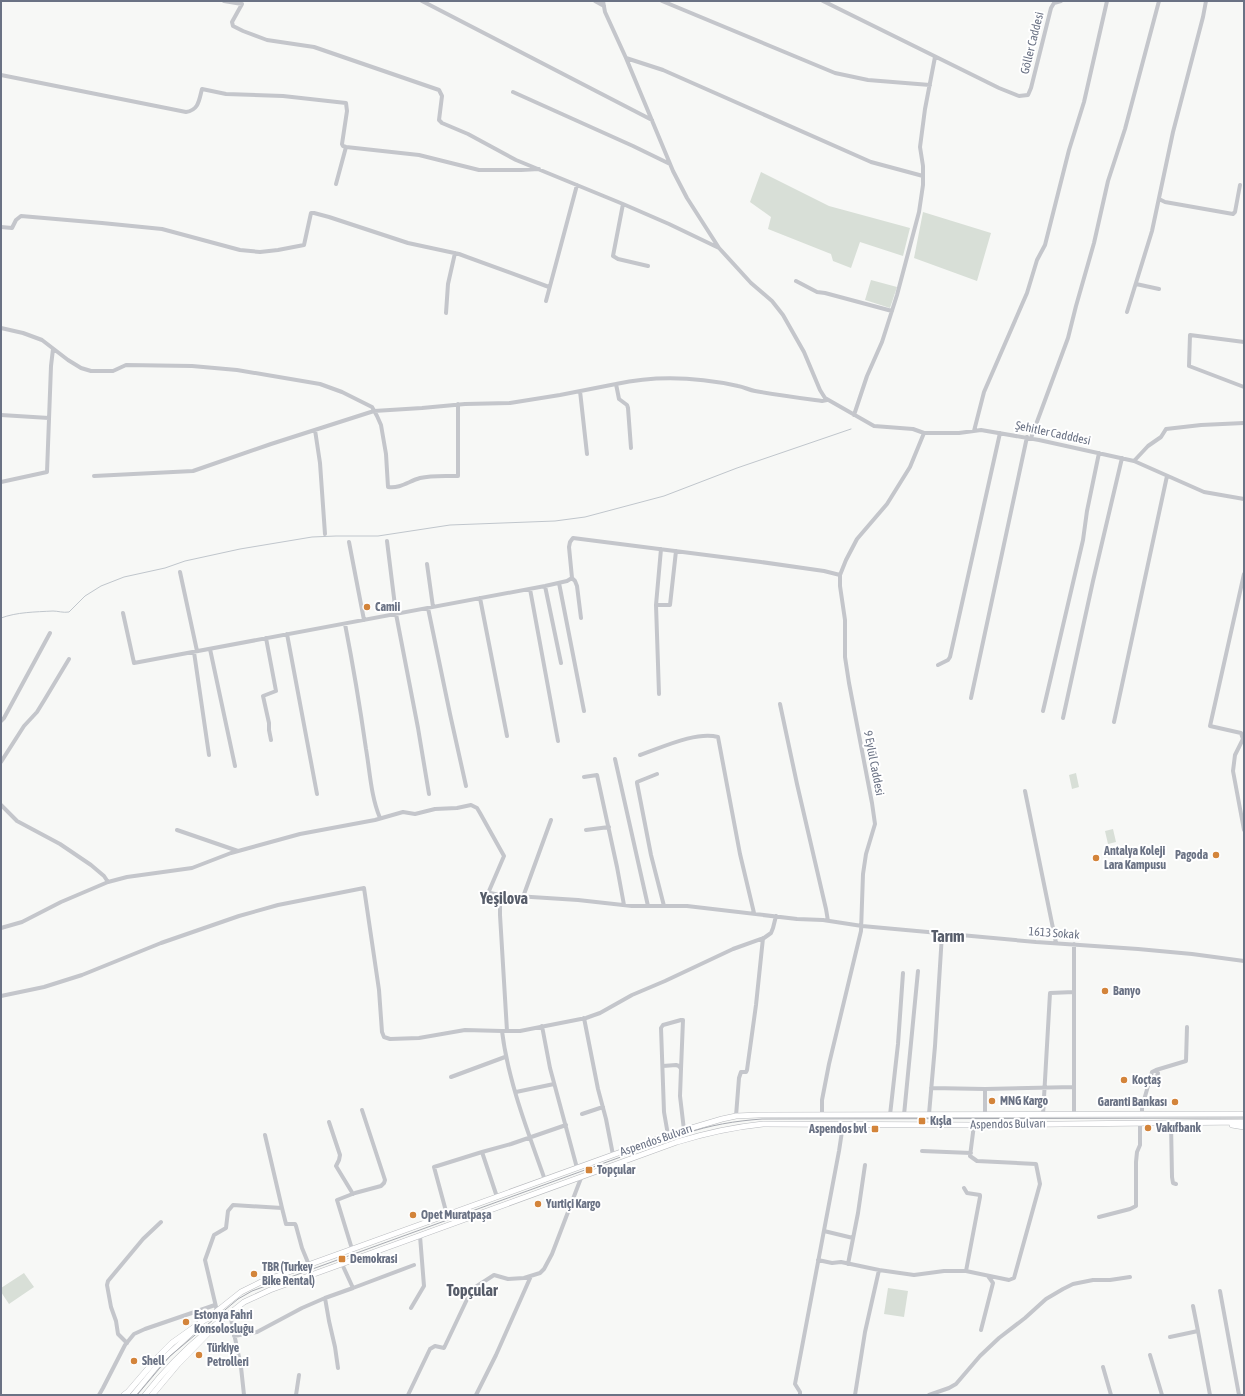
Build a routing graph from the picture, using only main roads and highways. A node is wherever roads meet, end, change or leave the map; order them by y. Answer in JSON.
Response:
{"nodes":[{"id":1,"x":1244,"y":1111,"type":"edge"},
{"id":2,"x":1216,"y":1114,"type":"junction"},
{"id":3,"x":1244,"y":1114,"type":"edge"},
{"id":4,"x":1244,"y":1122,"type":"edge"},
{"id":5,"x":1217,"y":1123,"type":"junction"},
{"id":6,"x":1244,"y":1127,"type":"edge"},
{"id":7,"x":210,"y":1316,"type":"junction"},
{"id":8,"x":217,"y":1324,"type":"junction"},
{"id":9,"x":124,"y":1395,"type":"edge"},
{"id":10,"x":133,"y":1395,"type":"edge"},
{"id":11,"x":145,"y":1395,"type":"edge"},
{"id":12,"x":152,"y":1395,"type":"edge"}],
"edges":[{"from":1,"to":2,"type":"main road"},
{"from":2,"to":3,"type":"main road","name":"Aspendos Bulvarı"},
{"from":2,"to":7,"type":"main road","name":"Aspendos Bulvarı"},
{"from":4,"to":5,"type":"main road","name":"Aspendos Bulvarı"},
{"from":5,"to":6,"type":"main road"},
{"from":5,"to":8,"type":"main road","name":"Aspendos Bulvarı"},
{"from":7,"to":9,"type":"highway"},
{"from":7,"to":10,"type":"main road","name":"Aspendos Bulvarı"},
{"from":8,"to":11,"type":"main road","name":"Aspendos Bulvarı"},
{"from":8,"to":12,"type":"highway"}]}
